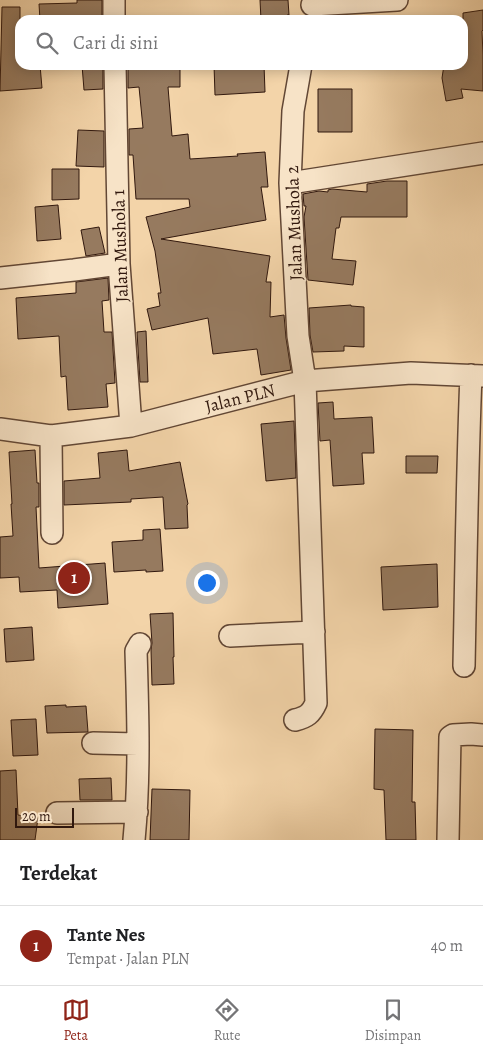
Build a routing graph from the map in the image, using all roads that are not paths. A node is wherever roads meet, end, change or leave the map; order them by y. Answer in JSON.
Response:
{"nodes":[{"id":1,"x":114,"y":0,"type":"edge"},
{"id":2,"x":397,"y":0,"type":"edge"},
{"id":3,"x":311,"y":8,"type":"edge"},
{"id":4,"x":114,"y":15,"type":"edge"},
{"id":5,"x":115,"y":70,"type":"edge"},
{"id":6,"x":300,"y":70,"type":"edge"},
{"id":7,"x":483,"y":153,"type":"edge"},
{"id":8,"x":290,"y":182,"type":"junction"},
{"id":9,"x":119,"y":264,"type":"junction"},
{"id":10,"x":0,"y":278,"type":"edge"},
{"id":11,"x":477,"y":375,"type":"edge"},
{"id":12,"x":305,"y":381,"type":"junction"},
{"id":13,"x":131,"y":426,"type":"junction"},
{"id":14,"x":0,"y":429,"type":"edge"},
{"id":15,"x":51,"y":436,"type":"junction"},
{"id":16,"x":52,"y":533,"type":"dead end"},
{"id":17,"x":314,"y":632,"type":"junction"},
{"id":18,"x":230,"y":636,"type":"dead end"},
{"id":19,"x":140,"y":644,"type":"dead end"},
{"id":20,"x":464,"y":666,"type":"dead end"},
{"id":21,"x":295,"y":720,"type":"dead end"},
{"id":22,"x":483,"y":735,"type":"edge"},
{"id":23,"x":93,"y":743,"type":"dead end"},
{"id":24,"x":138,"y":744,"type":"junction"},
{"id":25,"x":137,"y":812,"type":"junction"},
{"id":26,"x":57,"y":814,"type":"dead end"},
{"id":27,"x":134,"y":840,"type":"edge"},
{"id":28,"x":448,"y":840,"type":"edge"}],
"edges":[{"from":1,"to":4,"type":"street"},
{"from":2,"to":3,"type":"street"},
{"from":5,"to":9,"type":"street","name":"Jalan Mushola 1"},
{"from":6,"to":8,"type":"street","name":"Jalan Mushola 2"},
{"from":7,"to":8,"type":"street"},
{"from":8,"to":12,"type":"street","name":"Jalan Mushola 2"},
{"from":9,"to":10,"type":"street"},
{"from":9,"to":13,"type":"street","name":"Jalan Mushola 1"},
{"from":11,"to":12,"type":"street","name":"Jalan PLN"},
{"from":11,"to":20,"type":"street"},
{"from":12,"to":13,"type":"street","name":"Jalan PLN"},
{"from":12,"to":17,"type":"street","name":"Jalan Mushola 2"},
{"from":13,"to":15,"type":"street","name":"Jalan PLN"},
{"from":14,"to":15,"type":"street","name":"Jalan PLN"},
{"from":15,"to":16,"type":"street"},
{"from":17,"to":18,"type":"street"},
{"from":17,"to":21,"type":"street","name":"Jalan Mushola 2"},
{"from":19,"to":24,"type":"street"},
{"from":22,"to":28,"type":"street"},
{"from":23,"to":24,"type":"street"},
{"from":24,"to":25,"type":"street"},
{"from":25,"to":26,"type":"street"},
{"from":25,"to":27,"type":"street"}]}
